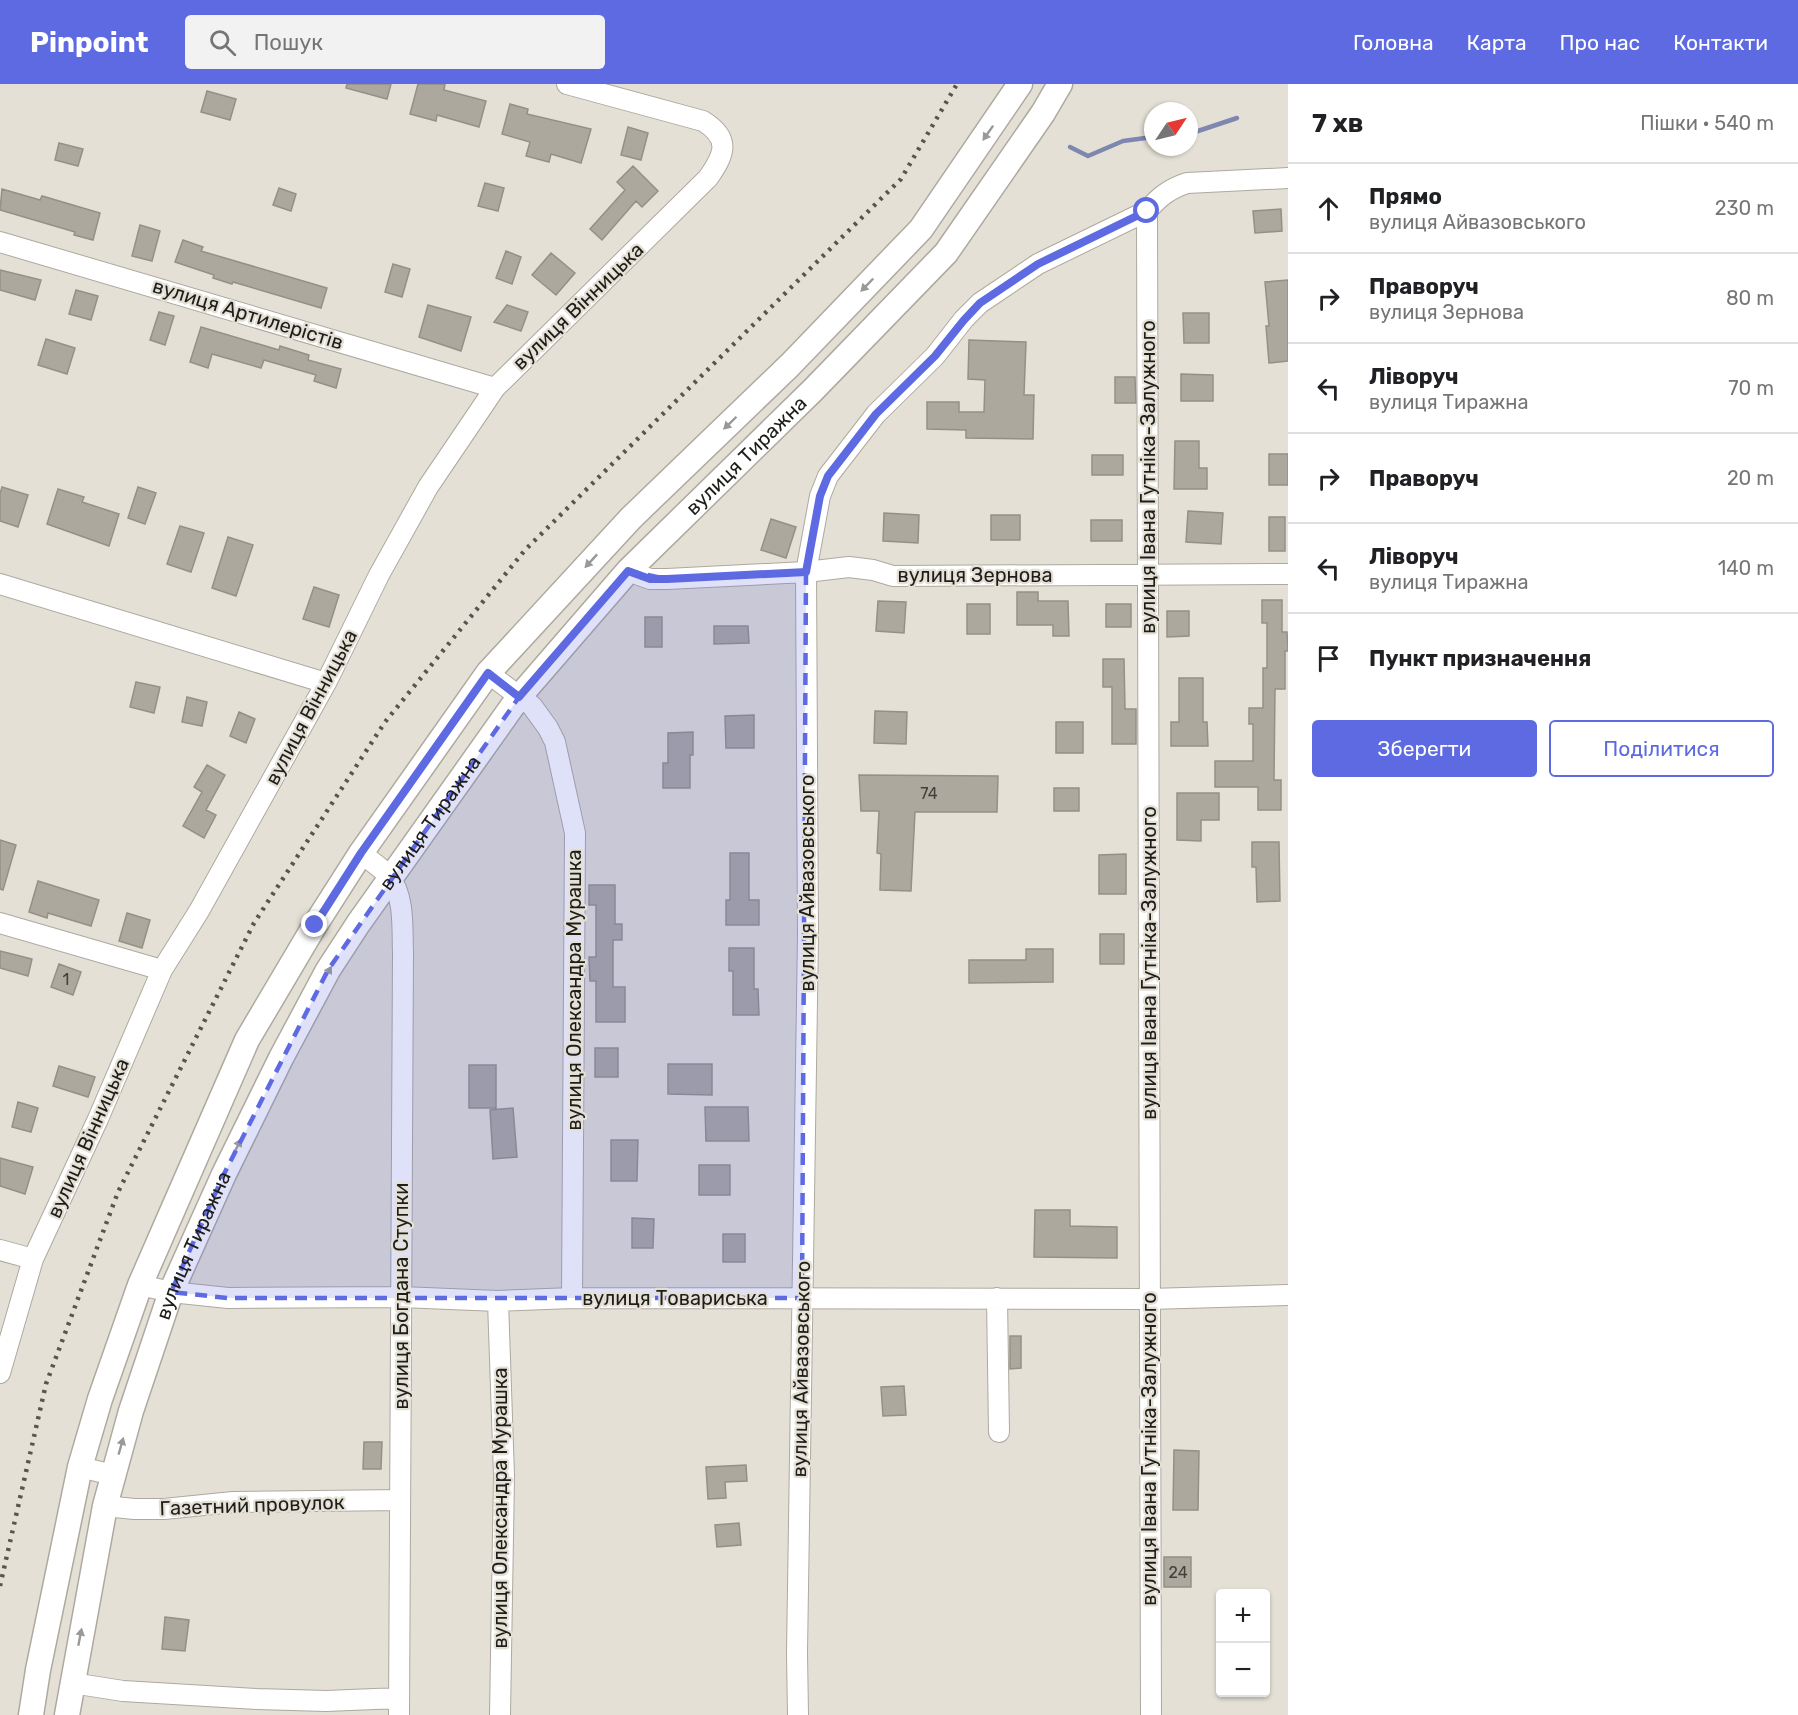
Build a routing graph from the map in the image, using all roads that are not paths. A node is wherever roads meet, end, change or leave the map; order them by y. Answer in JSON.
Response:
{"nodes":[{"id":1,"x":1020,"y":84,"type":"edge"},
{"id":2,"x":1060,"y":84,"type":"edge"},
{"id":3,"x":572,"y":85,"type":"edge"},
{"id":4,"x":1288,"y":178,"type":"edge"},
{"id":5,"x":1147,"y":211,"type":"junction"},
{"id":6,"x":0,"y":242,"type":"edge"},
{"id":7,"x":495,"y":388,"type":"junction"},
{"id":8,"x":628,"y":571,"type":"junction"},
{"id":9,"x":806,"y":572,"type":"junction"},
{"id":10,"x":1288,"y":574,"type":"edge"},
{"id":11,"x":1149,"y":575,"type":"junction"},
{"id":12,"x":0,"y":584,"type":"edge"},
{"id":13,"x":488,"y":673,"type":"junction"},
{"id":14,"x":326,"y":683,"type":"junction"},
{"id":15,"x":519,"y":697,"type":"junction"},
{"id":16,"x":361,"y":853,"type":"junction"},
{"id":17,"x":390,"y":878,"type":"junction"},
{"id":18,"x":0,"y":923,"type":"edge"},
{"id":19,"x":162,"y":970,"type":"junction"},
{"id":20,"x":0,"y":1250,"type":"edge"},
{"id":21,"x":33,"y":1258,"type":"junction"},
{"id":22,"x":140,"y":1286,"type":"junction"},
{"id":23,"x":171,"y":1292,"type":"junction"},
{"id":24,"x":1288,"y":1295,"type":"edge"},
{"id":25,"x":401,"y":1297,"type":"junction"},
{"id":26,"x":572,"y":1298,"type":"junction"},
{"id":27,"x":802,"y":1298,"type":"junction"},
{"id":28,"x":997,"y":1298,"type":"junction"},
{"id":29,"x":1149,"y":1299,"type":"junction"},
{"id":30,"x":498,"y":1301,"type":"junction"},
{"id":31,"x":0,"y":1373,"type":"edge"},
{"id":32,"x":999,"y":1432,"type":"dead end"},
{"id":33,"x":80,"y":1467,"type":"junction"},
{"id":34,"x":112,"y":1475,"type":"junction"},
{"id":35,"x":400,"y":1500,"type":"junction"},
{"id":36,"x":105,"y":1506,"type":"junction"},
{"id":37,"x":72,"y":1683,"type":"junction"},
{"id":38,"x":399,"y":1706,"type":"edge"},
{"id":39,"x":32,"y":1715,"type":"edge"},
{"id":40,"x":67,"y":1715,"type":"edge"},
{"id":41,"x":500,"y":1715,"type":"edge"},
{"id":42,"x":798,"y":1715,"type":"edge"},
{"id":43,"x":1151,"y":1715,"type":"edge"}],
"edges":[{"from":1,"to":13,"type":"main road","name":"вулиця Тиражна","one_way":true},
{"from":2,"to":8,"type":"main road","name":"вулиця Тиражна"},
{"from":3,"to":7,"type":"street","name":"вулиця Вінницька"},
{"from":4,"to":5,"type":"street","name":"вулиця Айвазовського"},
{"from":5,"to":9,"type":"street","name":"вулиця Айвазовського"},
{"from":5,"to":11,"type":"street","name":"вулиця Івана Гутніка-Залужного"},
{"from":6,"to":7,"type":"street","name":"вулиця Артилерістів"},
{"from":7,"to":14,"type":"street","name":"вулиця Вінницька"},
{"from":8,"to":9,"type":"street","name":"вулиця Зернова"},
{"from":8,"to":15,"type":"main road","name":"вулиця Тиражна"},
{"from":9,"to":11,"type":"street","name":"вулиця Зернова"},
{"from":9,"to":27,"type":"street","name":"вулиця Айвазовського"},
{"from":10,"to":11,"type":"street","name":"вулиця Зернова"},
{"from":11,"to":29,"type":"street","name":"вулиця Івана Гутніка-Залужного"},
{"from":12,"to":14,"type":"street"},
{"from":13,"to":15,"type":"street","name":"вулиця Олександра Мурашка"},
{"from":13,"to":16,"type":"main road","name":"вулиця Тиражна"},
{"from":14,"to":19,"type":"street","name":"вулиця Вінницька"},
{"from":15,"to":17,"type":"main road","name":"вулиця Тиражна"},
{"from":15,"to":26,"type":"street","name":"вулиця Олександра Мурашка"},
{"from":16,"to":17,"type":"street"},
{"from":16,"to":22,"type":"main road","name":"вулиця Тиражна"},
{"from":23,"to":17,"type":"main road","name":"вулиця Тиражна","one_way":true},
{"from":17,"to":25,"type":"street","name":"вулиця Богдана Ступки"},
{"from":18,"to":19,"type":"street"},
{"from":19,"to":21,"type":"street","name":"вулиця Вінницька"},
{"from":20,"to":21,"type":"street"},
{"from":21,"to":31,"type":"street","name":"вулиця Вінницька"},
{"from":22,"to":23,"type":"street","name":"вулиця Товариська"},
{"from":22,"to":33,"type":"main road","name":"вулиця Тиражна"},
{"from":23,"to":25,"type":"street","name":"вулиця Товариська"},
{"from":34,"to":23,"type":"main road","name":"вулиця Тиражна","one_way":true},
{"from":24,"to":29,"type":"street","name":"вулиця Товариська"},
{"from":25,"to":30,"type":"street","name":"вулиця Товариська"},
{"from":25,"to":35,"type":"street","name":"вулиця Богдана Ступки"},
{"from":26,"to":27,"type":"street","name":"вулиця Товариська"},
{"from":26,"to":30,"type":"street","name":"вулиця Товариська"},
{"from":27,"to":28,"type":"street","name":"вулиця Товариська"},
{"from":27,"to":42,"type":"street","name":"вулиця Айвазовського"},
{"from":28,"to":29,"type":"street","name":"вулиця Товариська"},
{"from":28,"to":32,"type":"street"},
{"from":29,"to":43,"type":"street","name":"вулиця Івана Гутніка-Залужного"},
{"from":30,"to":41,"type":"street","name":"вулиця Олександра Мурашка"},
{"from":33,"to":34,"type":"street"},
{"from":33,"to":39,"type":"main road","name":"вулиця Тиражна"},
{"from":34,"to":36,"type":"main road","name":"вулиця Тиражна"},
{"from":35,"to":36,"type":"street","name":"Газетний провулок"},
{"from":35,"to":38,"type":"street","name":"вулиця Богдана Ступки"},
{"from":37,"to":36,"type":"main road","name":"вулиця Тиражна","one_way":true},
{"from":37,"to":38,"type":"street"},
{"from":37,"to":40,"type":"main road","name":"вулиця Тиражна"}]}
